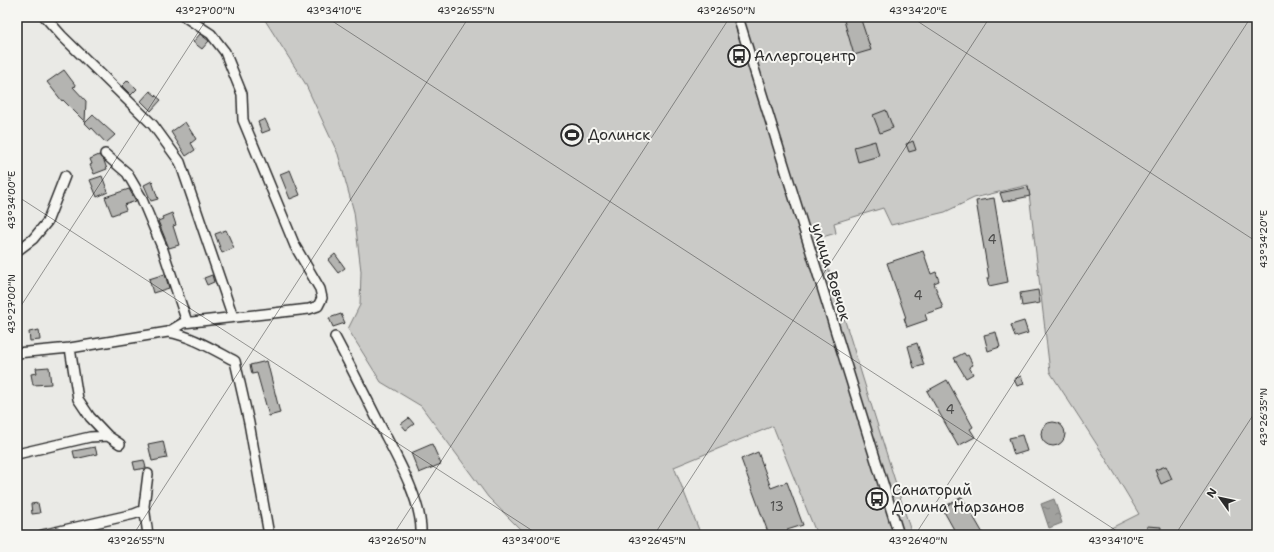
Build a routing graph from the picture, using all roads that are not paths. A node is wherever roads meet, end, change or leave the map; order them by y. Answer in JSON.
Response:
{"nodes":[{"id":1,"x":45,"y":17,"type":"edge"},
{"id":2,"x":185,"y":17,"type":"edge"},
{"id":3,"x":738,"y":17,"type":"edge"},
{"id":4,"x":105,"y":154,"type":"dead end"},
{"id":5,"x":65,"y":176,"type":"dead end"},
{"id":6,"x":17,"y":251,"type":"edge"},
{"id":7,"x":233,"y":317,"type":"junction"},
{"id":8,"x":187,"y":322,"type":"junction"},
{"id":9,"x":168,"y":332,"type":"junction"},
{"id":10,"x":335,"y":337,"type":"dead end"},
{"id":11,"x":70,"y":348,"type":"junction"},
{"id":12,"x":17,"y":353,"type":"edge"},
{"id":13,"x":108,"y":436,"type":"junction"},
{"id":14,"x":120,"y":444,"type":"dead end"},
{"id":15,"x":17,"y":454,"type":"edge"},
{"id":16,"x":148,"y":474,"type":"dead end"},
{"id":17,"x":144,"y":510,"type":"junction"},
{"id":18,"x":42,"y":535,"type":"edge"},
{"id":19,"x":148,"y":535,"type":"edge"},
{"id":20,"x":270,"y":535,"type":"edge"},
{"id":21,"x":421,"y":535,"type":"edge"},
{"id":22,"x":899,"y":535,"type":"edge"}],
"edges":[{"from":1,"to":7,"type":"street"},
{"from":2,"to":7,"type":"street"},
{"from":3,"to":22,"type":"street","name":"улица Вовчок"},
{"from":4,"to":8,"type":"street"},
{"from":5,"to":6,"type":"street"},
{"from":7,"to":8,"type":"street"},
{"from":8,"to":9,"type":"street"},
{"from":9,"to":11,"type":"street"},
{"from":9,"to":20,"type":"street"},
{"from":10,"to":21,"type":"street"},
{"from":11,"to":12,"type":"street"},
{"from":11,"to":13,"type":"street"},
{"from":13,"to":14,"type":"street"},
{"from":13,"to":15,"type":"street"},
{"from":16,"to":17,"type":"street"},
{"from":17,"to":18,"type":"street"},
{"from":17,"to":19,"type":"street"}]}
